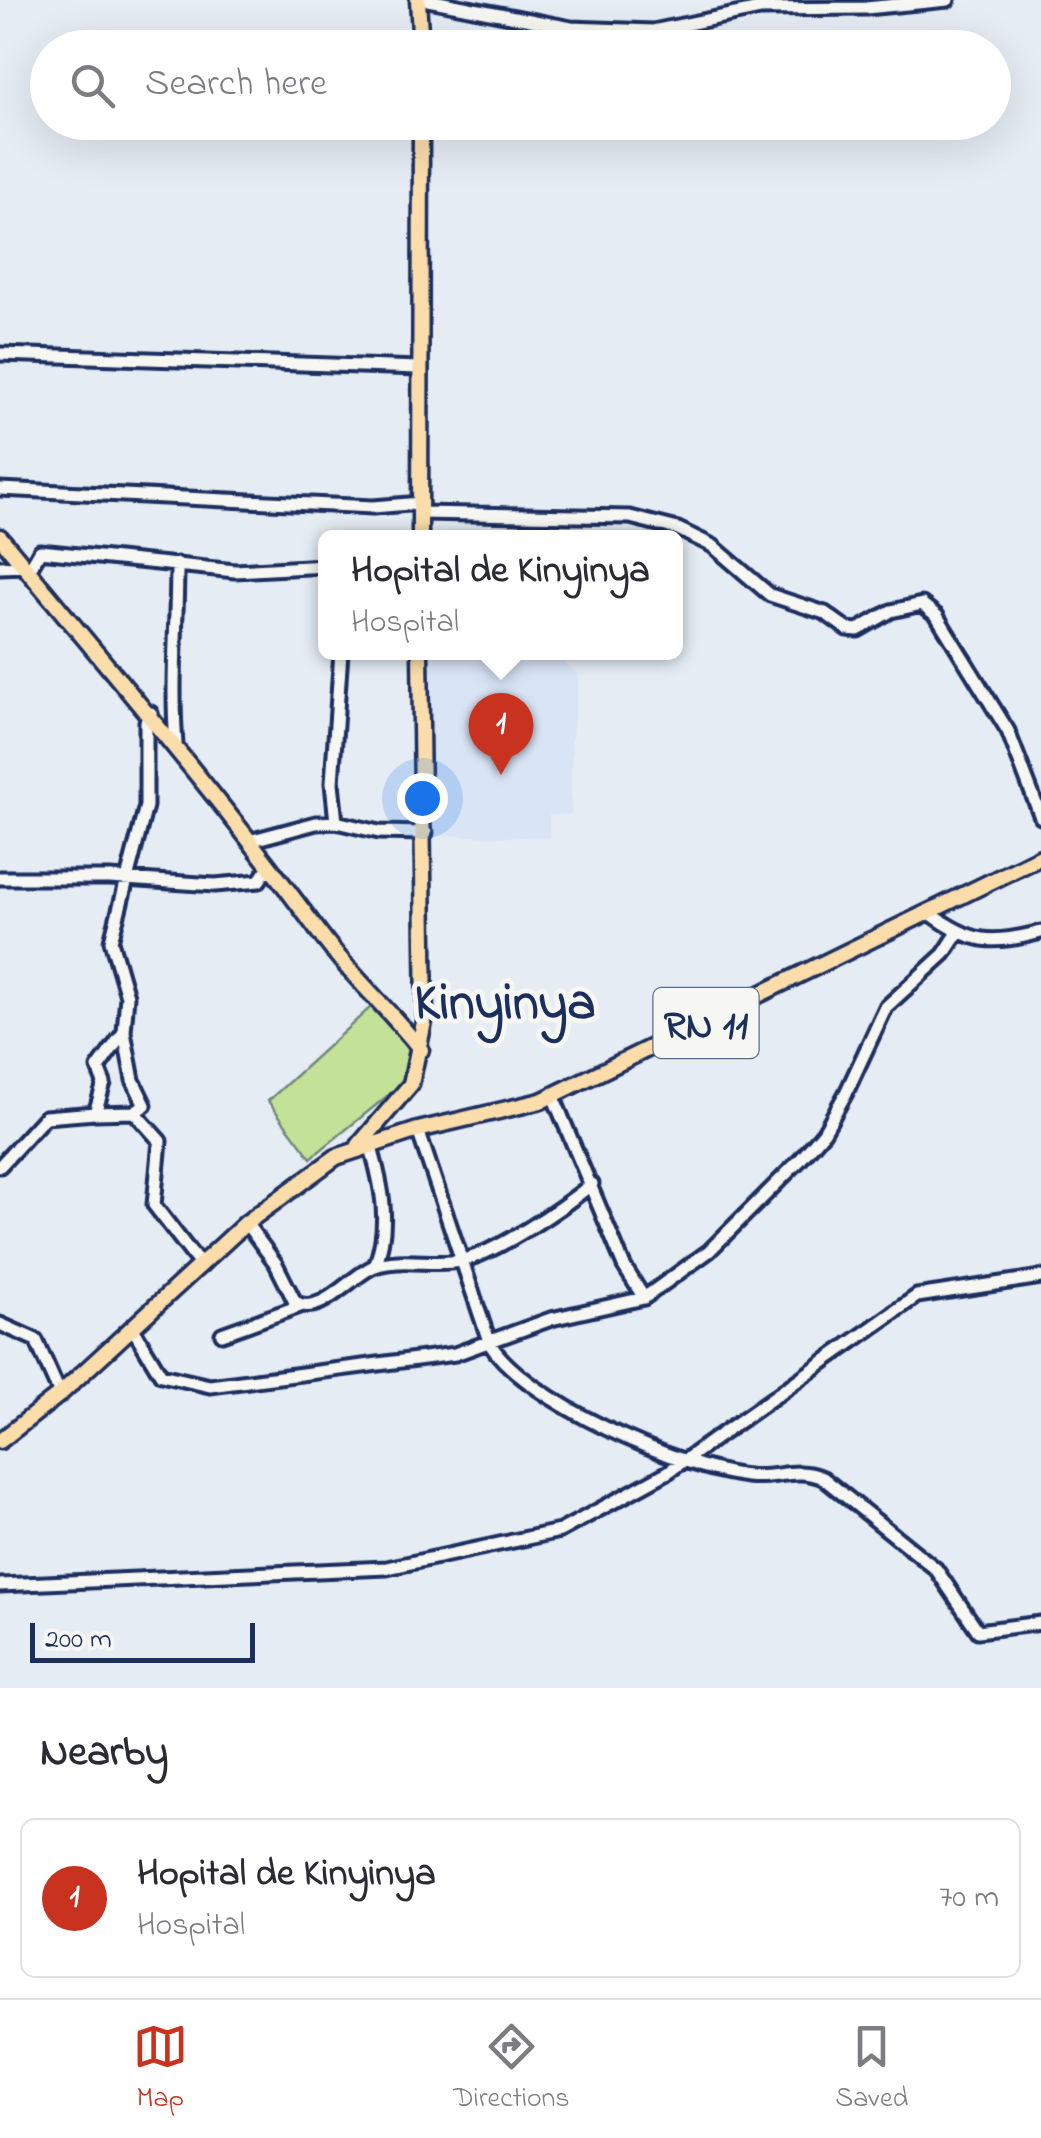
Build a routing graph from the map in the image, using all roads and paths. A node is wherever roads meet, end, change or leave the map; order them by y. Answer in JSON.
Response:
{"nodes":[{"id":1,"x":418,"y":0,"type":"edge"},
{"id":2,"x":428,"y":0,"type":"edge"},
{"id":3,"x":948,"y":0,"type":"edge"},
{"id":4,"x":420,"y":30,"type":"edge"},
{"id":5,"x":626,"y":30,"type":"edge"},
{"id":6,"x":658,"y":30,"type":"edge"},
{"id":7,"x":420,"y":140,"type":"edge"},
{"id":8,"x":0,"y":354,"type":"edge"},
{"id":9,"x":418,"y":368,"type":"junction"},
{"id":10,"x":0,"y":490,"type":"edge"},
{"id":11,"x":421,"y":508,"type":"junction"},
{"id":12,"x":420,"y":530,"type":"edge"},
{"id":13,"x":680,"y":530,"type":"edge"},
{"id":14,"x":683,"y":531,"type":"edge"},
{"id":15,"x":0,"y":538,"type":"edge"},
{"id":16,"x":177,"y":564,"type":"junction"},
{"id":17,"x":318,"y":566,"type":"edge"},
{"id":18,"x":0,"y":568,"type":"edge"},
{"id":19,"x":26,"y":569,"type":"junction"},
{"id":20,"x":340,"y":660,"type":"edge"},
{"id":21,"x":420,"y":660,"type":"edge"},
{"id":22,"x":151,"y":713,"type":"junction"},
{"id":23,"x":176,"y":744,"type":"junction"},
{"id":24,"x":1041,"y":817,"type":"edge"},
{"id":25,"x":336,"y":822,"type":"junction"},
{"id":26,"x":426,"y":833,"type":"junction"},
{"id":27,"x":253,"y":840,"type":"junction"},
{"id":28,"x":1041,"y":857,"type":"edge"},
{"id":29,"x":276,"y":873,"type":"junction"},
{"id":30,"x":0,"y":878,"type":"edge"},
{"id":31,"x":126,"y":880,"type":"junction"},
{"id":32,"x":930,"y":913,"type":"junction"},
{"id":33,"x":1041,"y":932,"type":"edge"},
{"id":34,"x":958,"y":934,"type":"junction"},
{"id":35,"x":124,"y":1032,"type":"junction"},
{"id":36,"x":421,"y":1050,"type":"junction"},
{"id":37,"x":553,"y":1096,"type":"junction"},
{"id":38,"x":134,"y":1112,"type":"junction"},
{"id":39,"x":96,"y":1113,"type":"junction"},
{"id":40,"x":418,"y":1130,"type":"junction"},
{"id":41,"x":363,"y":1146,"type":"junction"},
{"id":42,"x":0,"y":1166,"type":"edge"},
{"id":43,"x":592,"y":1184,"type":"junction"},
{"id":44,"x":246,"y":1223,"type":"junction"},
{"id":45,"x":463,"y":1260,"type":"junction"},
{"id":46,"x":202,"y":1266,"type":"junction"},
{"id":47,"x":375,"y":1266,"type":"junction"},
{"id":48,"x":1041,"y":1277,"type":"edge"},
{"id":49,"x":644,"y":1298,"type":"junction"},
{"id":50,"x":300,"y":1306,"type":"junction"},
{"id":51,"x":0,"y":1324,"type":"edge"},
{"id":52,"x":132,"y":1326,"type":"junction"},
{"id":53,"x":222,"y":1334,"type":"dead end"},
{"id":54,"x":490,"y":1344,"type":"junction"},
{"id":55,"x":60,"y":1394,"type":"junction"},
{"id":56,"x":0,"y":1441,"type":"edge"},
{"id":57,"x":683,"y":1460,"type":"junction"},
{"id":58,"x":0,"y":1586,"type":"edge"},
{"id":59,"x":1041,"y":1624,"type":"edge"}],
"edges":[{"from":1,"to":4,"type":"main road"},
{"from":2,"to":5,"type":"street"},
{"from":3,"to":6,"type":"street"},
{"from":7,"to":9,"type":"main road"},
{"from":8,"to":9,"type":"street"},
{"from":9,"to":11,"type":"main road"},
{"from":10,"to":11,"type":"street"},
{"from":11,"to":12,"type":"main road"},
{"from":11,"to":13,"type":"street"},
{"from":14,"to":24,"type":"street"},
{"from":15,"to":19,"type":"main road"},
{"from":16,"to":17,"type":"street"},
{"from":16,"to":19,"type":"street"},
{"from":16,"to":23,"type":"street"},
{"from":18,"to":19,"type":"street"},
{"from":19,"to":22,"type":"main road"},
{"from":20,"to":25,"type":"street"},
{"from":21,"to":26,"type":"main road"},
{"from":22,"to":23,"type":"main road"},
{"from":22,"to":31,"type":"street"},
{"from":23,"to":27,"type":"main road"},
{"from":25,"to":26,"type":"street"},
{"from":25,"to":27,"type":"street"},
{"from":26,"to":36,"type":"main road"},
{"from":27,"to":29,"type":"main road"},
{"from":28,"to":32,"type":"main road","number":"RN 11"},
{"from":29,"to":31,"type":"street"},
{"from":29,"to":36,"type":"main road"},
{"from":30,"to":31,"type":"street"},
{"from":31,"to":35,"type":"street"},
{"from":32,"to":34,"type":"street"},
{"from":32,"to":37,"type":"main road","number":"RN 11"},
{"from":33,"to":34,"type":"street"},
{"from":34,"to":49,"type":"street"},
{"from":35,"to":38,"type":"street"},
{"from":35,"to":39,"type":"street"},
{"from":36,"to":41,"type":"main road"},
{"from":37,"to":40,"type":"main road","number":"RN 11"},
{"from":37,"to":43,"type":"street"},
{"from":38,"to":39,"type":"street"},
{"from":38,"to":46,"type":"street"},
{"from":39,"to":42,"type":"street"},
{"from":40,"to":41,"type":"main road","number":"RN 11"},
{"from":40,"to":45,"type":"street"},
{"from":41,"to":44,"type":"main road","number":"RN 11"},
{"from":41,"to":47,"type":"street"},
{"from":43,"to":45,"type":"street"},
{"from":43,"to":49,"type":"street"},
{"from":44,"to":46,"type":"main road","number":"RN 11"},
{"from":44,"to":50,"type":"street"},
{"from":45,"to":47,"type":"street"},
{"from":45,"to":54,"type":"street"},
{"from":46,"to":52,"type":"main road","number":"RN 11"},
{"from":47,"to":50,"type":"street"},
{"from":48,"to":57,"type":"street"},
{"from":49,"to":54,"type":"street"},
{"from":50,"to":53,"type":"street"},
{"from":51,"to":55,"type":"street"},
{"from":52,"to":54,"type":"street"},
{"from":52,"to":55,"type":"main road","number":"RN 11"},
{"from":54,"to":57,"type":"street"},
{"from":55,"to":56,"type":"main road","number":"RN 11"},
{"from":57,"to":58,"type":"street"},
{"from":57,"to":59,"type":"street"}]}
